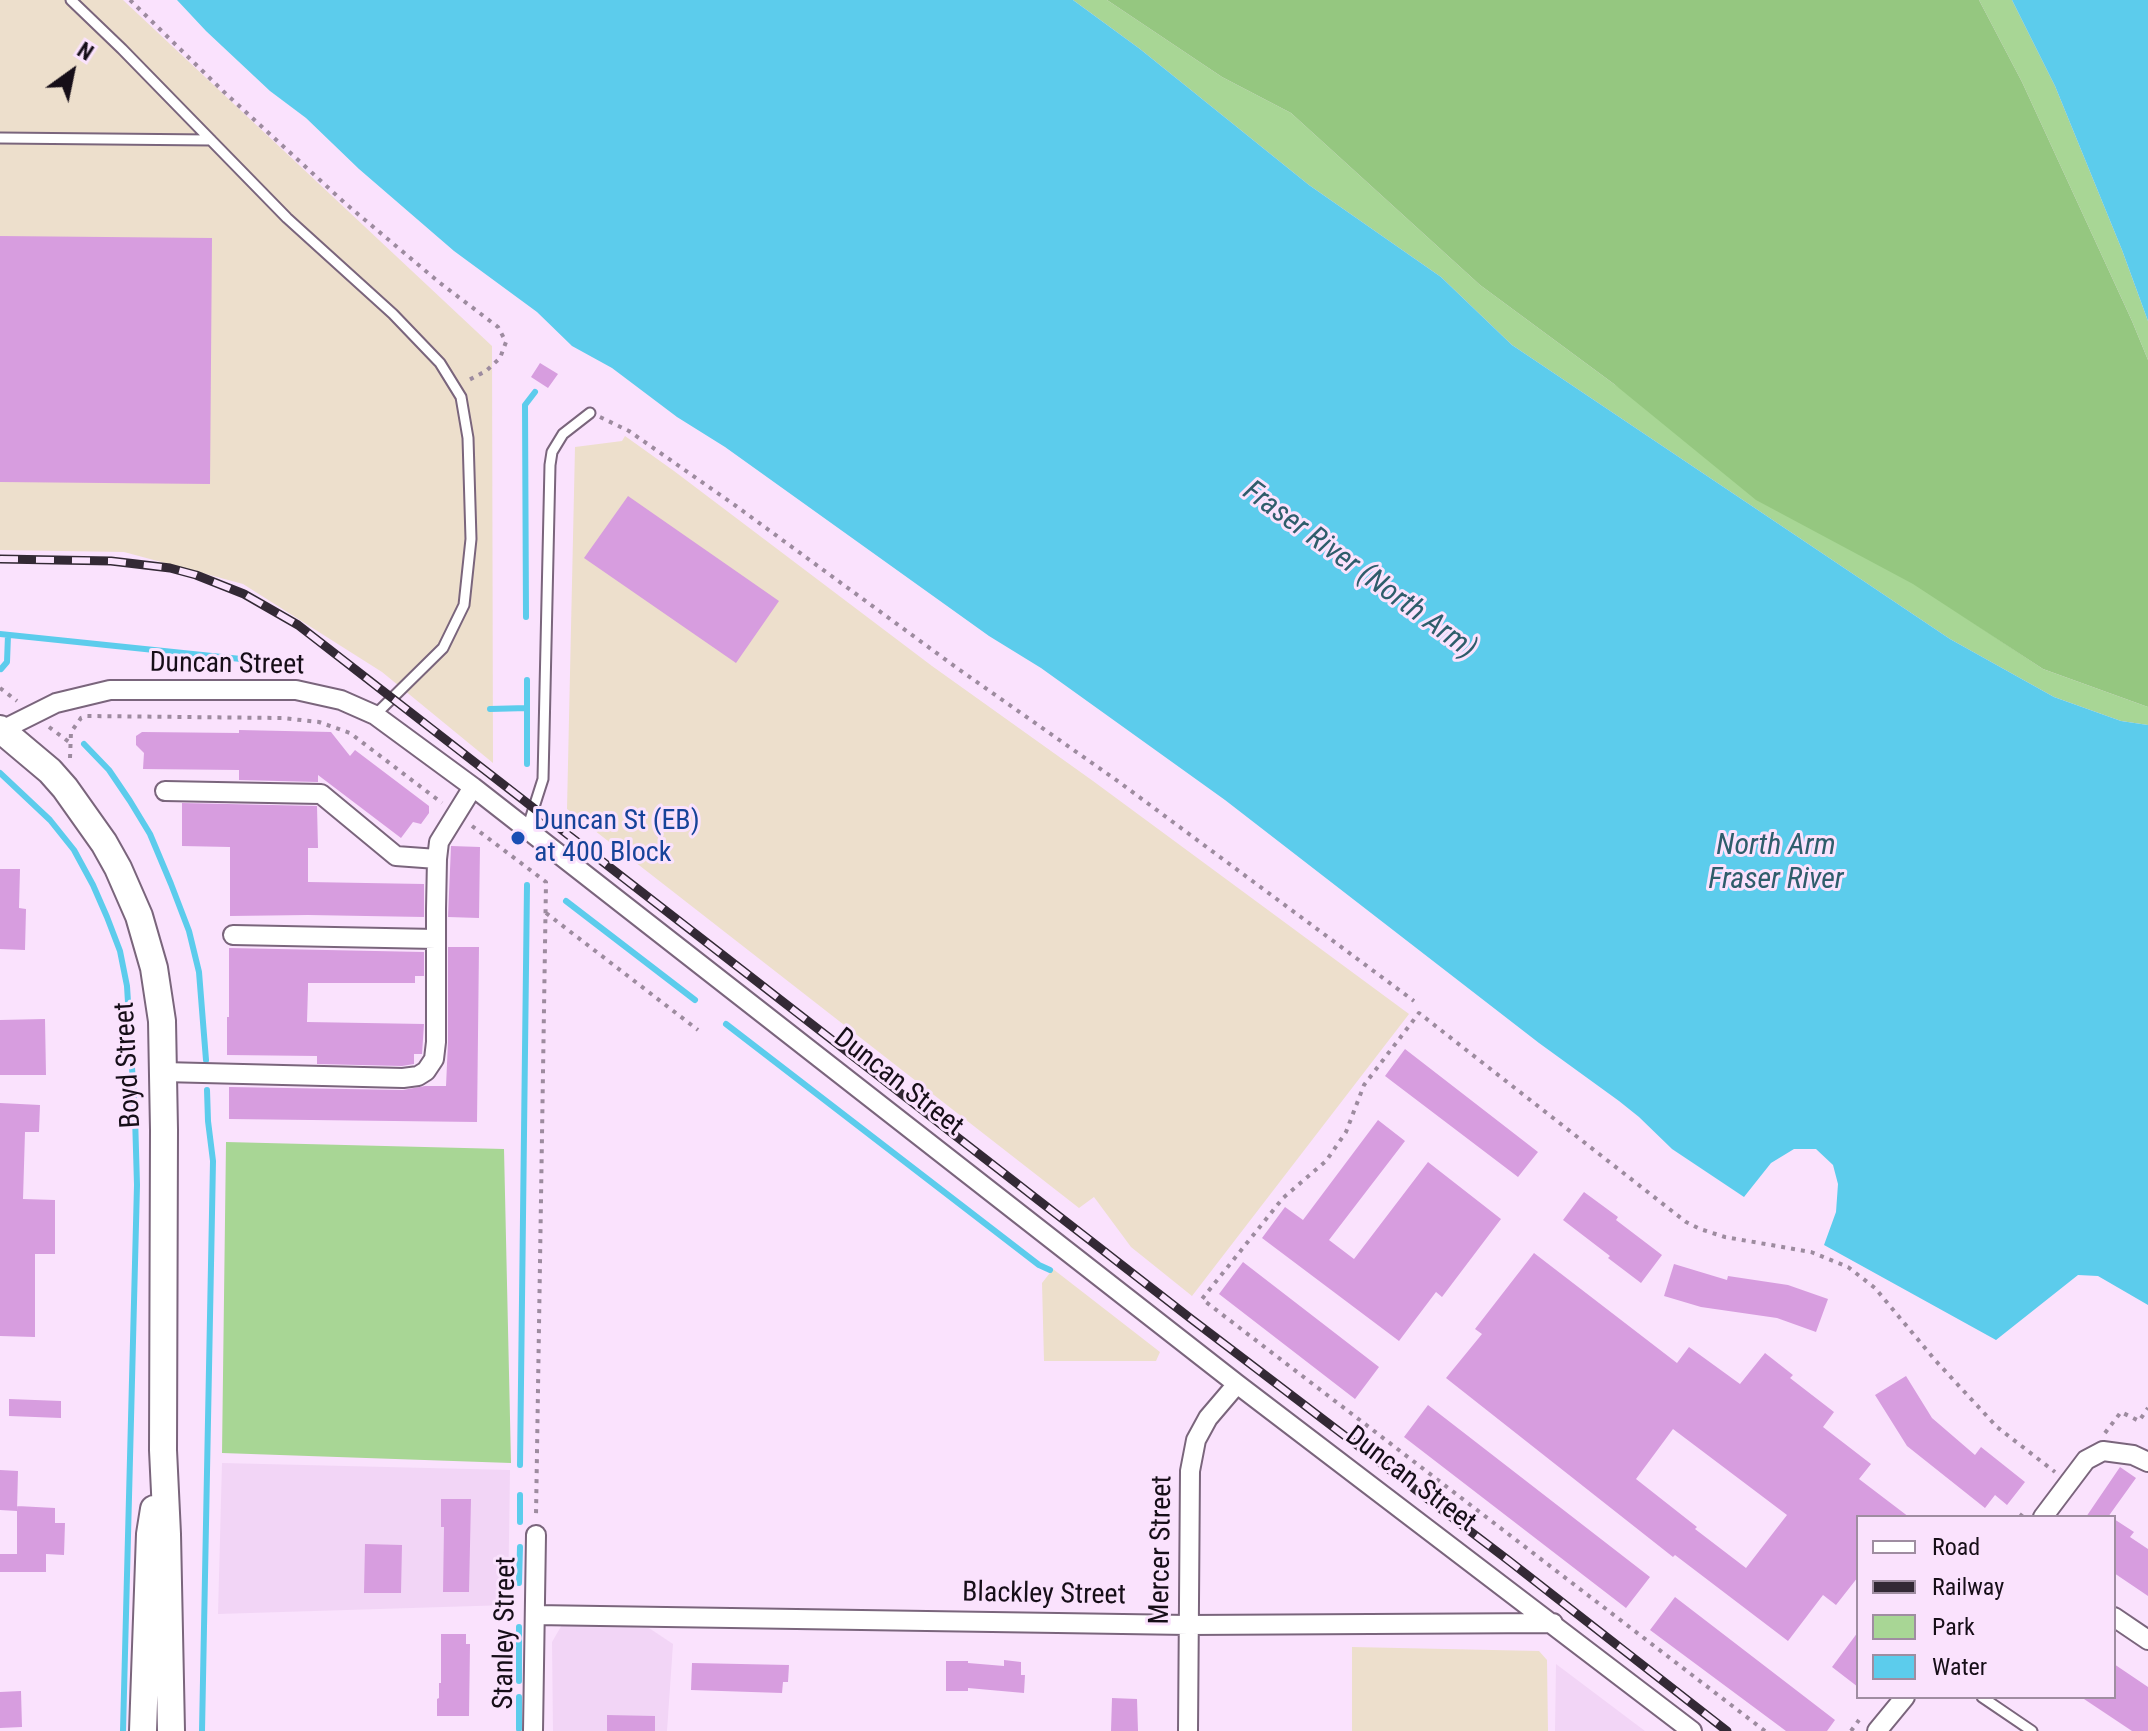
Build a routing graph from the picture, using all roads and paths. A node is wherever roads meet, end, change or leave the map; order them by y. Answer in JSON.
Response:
{"nodes":[{"id":1,"x":71,"y":0,"type":"edge"},
{"id":2,"x":130,"y":0,"type":"edge"},
{"id":3,"x":0,"y":138,"type":"edge"},
{"id":4,"x":211,"y":140,"type":"junction"},
{"id":5,"x":455,"y":388,"type":"junction"},
{"id":6,"x":590,"y":413,"type":"joint"},
{"id":7,"x":375,"y":715,"type":"junction"},
{"id":8,"x":1,"y":729,"type":"edge"},
{"id":9,"x":71,"y":752,"type":"dead end"},
{"id":10,"x":473,"y":787,"type":"junction"},
{"id":11,"x":165,"y":791,"type":"dead end"},
{"id":12,"x":456,"y":814,"type":"junction"},
{"id":13,"x":527,"y":829,"type":"junction"},
{"id":14,"x":437,"y":859,"type":"junction"},
{"id":15,"x":546,"y":913,"type":"junction"},
{"id":16,"x":233,"y":935,"type":"dead end"},
{"id":17,"x":436,"y":939,"type":"junction"},
{"id":18,"x":1414,"y":1001,"type":"dead end"},
{"id":19,"x":698,"y":1030,"type":"dead end"},
{"id":20,"x":163,"y":1072,"type":"junction"},
{"id":21,"x":1237,"y":1384,"type":"junction"},
{"id":22,"x":2148,"y":1408,"type":"edge"},
{"id":23,"x":2101,"y":1446,"type":"junction"},
{"id":24,"x":163,"y":1450,"type":"junction"},
{"id":25,"x":2148,"y":1462,"type":"edge"},
{"id":26,"x":2055,"y":1472,"type":"dead end"},
{"id":27,"x":2045,"y":1515,"type":"edge"},
{"id":28,"x":536,"y":1535,"type":"joint"},
{"id":29,"x":535,"y":1615,"type":"junction"},
{"id":30,"x":2116,"y":1618,"type":"edge"},
{"id":31,"x":1553,"y":1623,"type":"junction"},
{"id":32,"x":1188,"y":1625,"type":"junction"},
{"id":33,"x":2148,"y":1640,"type":"edge"},
{"id":34,"x":1903,"y":1699,"type":"edge"},
{"id":35,"x":1985,"y":1699,"type":"edge"},
{"id":36,"x":143,"y":1731,"type":"edge"},
{"id":37,"x":171,"y":1731,"type":"edge"},
{"id":38,"x":533,"y":1731,"type":"edge"},
{"id":39,"x":1188,"y":1731,"type":"edge"},
{"id":40,"x":1692,"y":1731,"type":"edge"},
{"id":41,"x":1765,"y":1731,"type":"edge"},
{"id":42,"x":1877,"y":1731,"type":"edge"},
{"id":43,"x":2032,"y":1731,"type":"edge"}],
"edges":[{"from":1,"to":4,"type":"lane"},
{"from":2,"to":5,"type":"path"},
{"from":3,"to":4,"type":"lane"},
{"from":4,"to":5,"type":"lane"},
{"from":5,"to":7,"type":"lane"},
{"from":6,"to":13,"type":"lane"},
{"from":6,"to":18,"type":"path"},
{"from":7,"to":8,"type":"street","name":"Duncan Street"},
{"from":7,"to":10,"type":"street","name":"Duncan Street"},
{"from":8,"to":20,"type":"main road","name":"Boyd Street"},
{"from":9,"to":12,"type":"path"},
{"from":10,"to":12,"type":"street"},
{"from":10,"to":13,"type":"street","name":"Duncan Street"},
{"from":11,"to":14,"type":"street"},
{"from":12,"to":14,"type":"street"},
{"from":12,"to":15,"type":"path"},
{"from":13,"to":21,"type":"street","name":"Duncan Street"},
{"from":14,"to":17,"type":"street"},
{"from":15,"to":19,"type":"path"},
{"from":15,"to":28,"type":"path"},
{"from":16,"to":17,"type":"street"},
{"from":17,"to":20,"type":"street"},
{"from":20,"to":24,"type":"main road","name":"Boyd Street"},
{"from":21,"to":31,"type":"street","name":"Duncan Street"},
{"from":21,"to":32,"type":"street","name":"Mercer Street"},
{"from":22,"to":23,"type":"path"},
{"from":23,"to":25,"type":"street"},
{"from":23,"to":27,"type":"street"},
{"from":24,"to":36,"type":"main road","name":"Boyd Street"},
{"from":24,"to":37,"type":"main road","name":"Boyd Street"},
{"from":26,"to":41,"type":"path"},
{"from":28,"to":29,"type":"street","name":"Stanley Street"},
{"from":29,"to":32,"type":"street","name":"Blackley Street"},
{"from":29,"to":38,"type":"street","name":"Stanley Street"},
{"from":30,"to":33,"type":"street"},
{"from":31,"to":32,"type":"street","name":"Blackley Street"},
{"from":31,"to":40,"type":"street","name":"Duncan Street"},
{"from":32,"to":39,"type":"street","name":"Mercer Street"},
{"from":34,"to":42,"type":"street"},
{"from":35,"to":43,"type":"lane"}]}
